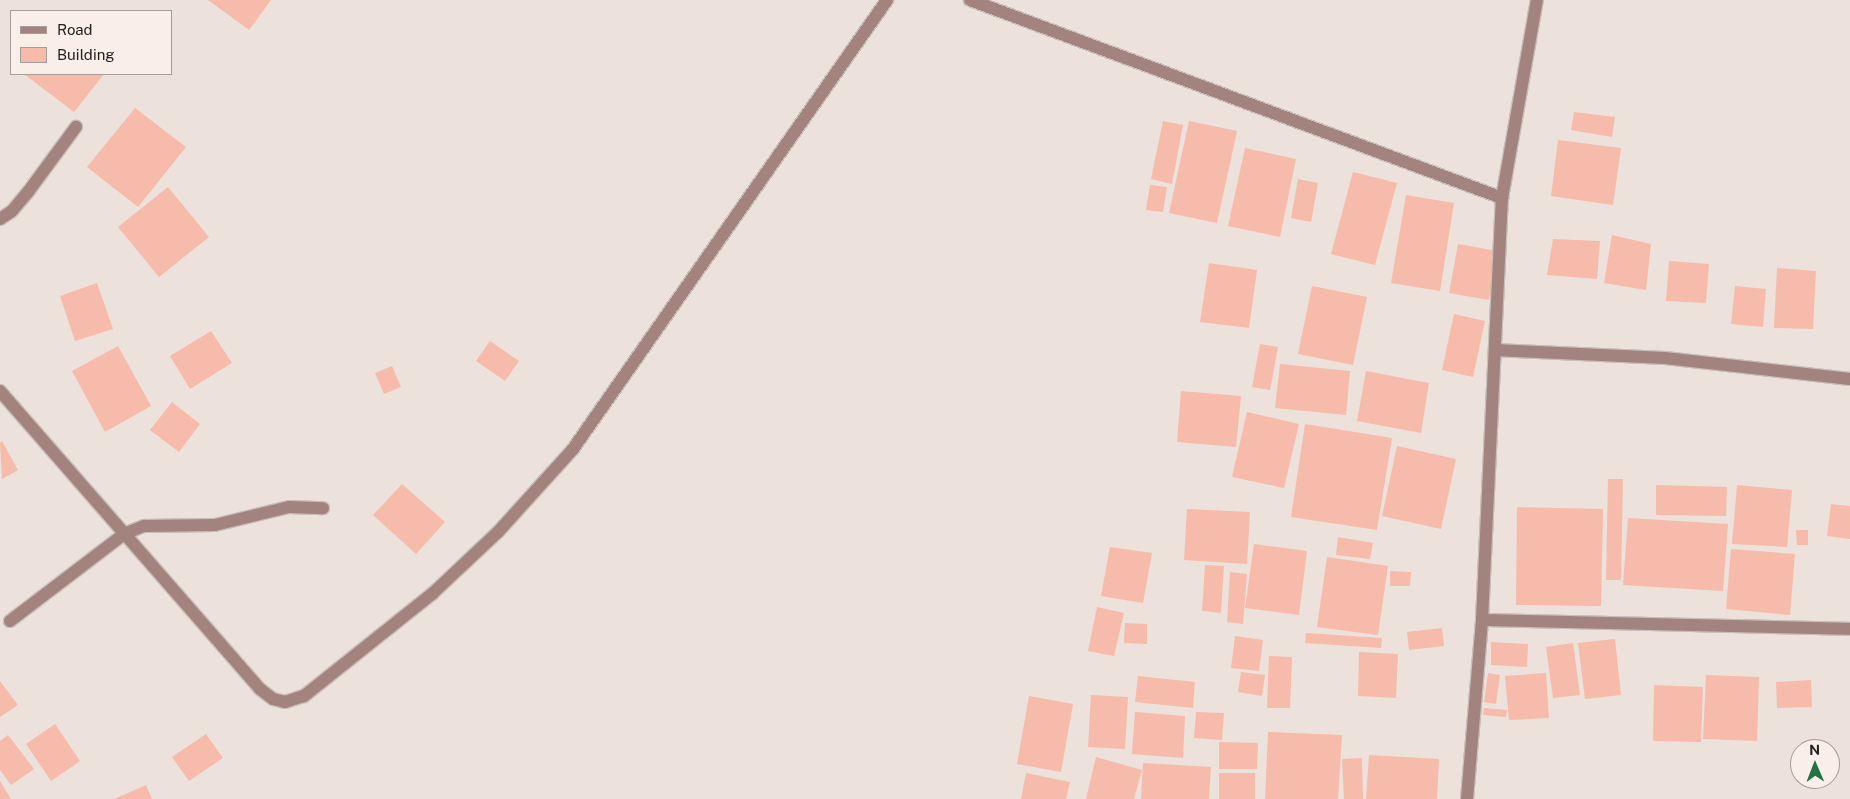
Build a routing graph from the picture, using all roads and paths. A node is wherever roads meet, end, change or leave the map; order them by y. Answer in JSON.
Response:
{"nodes":[{"id":1,"x":887,"y":0,"type":"edge"},
{"id":2,"x":970,"y":0,"type":"edge"},
{"id":3,"x":1537,"y":0,"type":"edge"},
{"id":4,"x":76,"y":127,"type":"dead end"},
{"id":5,"x":1502,"y":198,"type":"junction"},
{"id":6,"x":0,"y":219,"type":"edge"},
{"id":7,"x":1495,"y":350,"type":"junction"},
{"id":8,"x":1850,"y":379,"type":"edge"},
{"id":9,"x":0,"y":391,"type":"edge"},
{"id":10,"x":323,"y":508,"type":"dead end"},
{"id":11,"x":124,"y":534,"type":"junction"},
{"id":12,"x":10,"y":620,"type":"dead end"},
{"id":13,"x":1482,"y":620,"type":"junction"},
{"id":14,"x":1850,"y":629,"type":"edge"},
{"id":15,"x":1467,"y":799,"type":"edge"}],
"edges":[{"from":1,"to":11,"type":"street"},
{"from":2,"to":5,"type":"street"},
{"from":3,"to":5,"type":"street"},
{"from":4,"to":6,"type":"street"},
{"from":5,"to":7,"type":"street"},
{"from":7,"to":8,"type":"street"},
{"from":7,"to":13,"type":"street"},
{"from":9,"to":11,"type":"street"},
{"from":10,"to":11,"type":"street"},
{"from":11,"to":12,"type":"street"},
{"from":13,"to":14,"type":"street"},
{"from":13,"to":15,"type":"street"}]}
